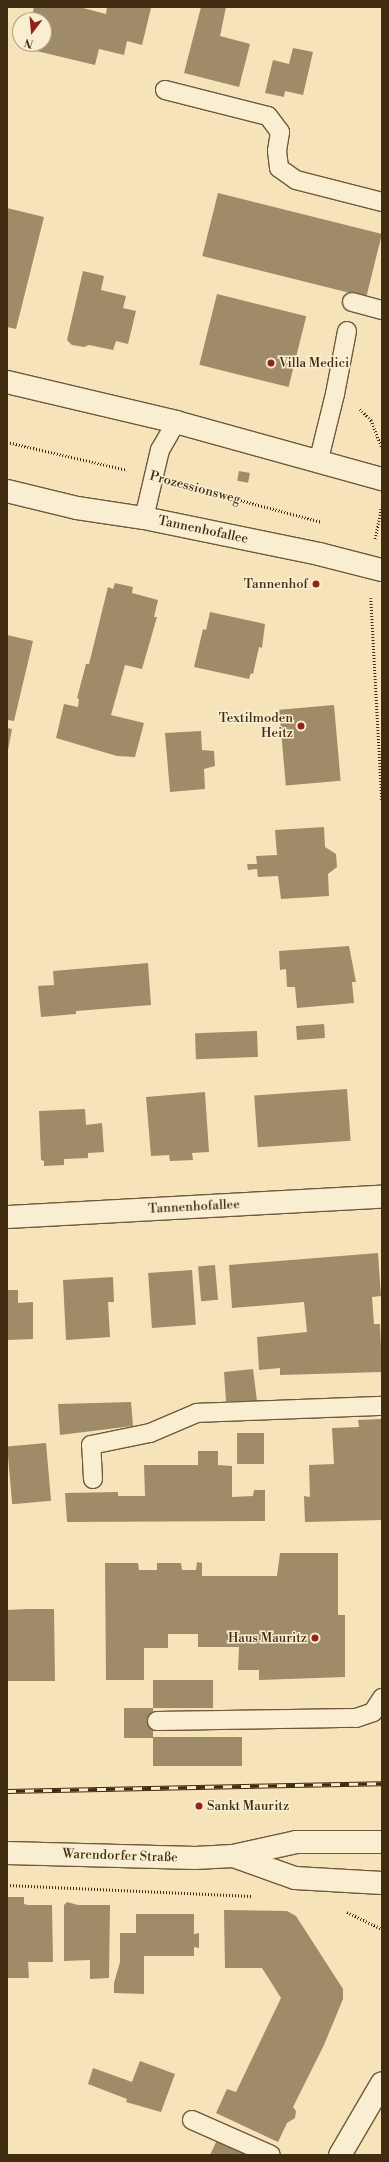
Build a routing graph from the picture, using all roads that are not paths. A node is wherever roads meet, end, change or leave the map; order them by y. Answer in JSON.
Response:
{"nodes":[{"id":1,"x":165,"y":90,"type":"dead end"},
{"id":2,"x":382,"y":202,"type":"edge"},
{"id":3,"x":352,"y":302,"type":"dead end"},
{"id":4,"x":382,"y":310,"type":"edge"},
{"id":5,"x":347,"y":331,"type":"dead end"},
{"id":6,"x":7,"y":382,"type":"edge"},
{"id":7,"x":176,"y":422,"type":"junction"},
{"id":8,"x":318,"y":463,"type":"junction"},
{"id":9,"x":382,"y":479,"type":"edge"},
{"id":10,"x":7,"y":491,"type":"edge"},
{"id":11,"x":144,"y":518,"type":"junction"},
{"id":12,"x":377,"y":569,"type":"edge"},
{"id":13,"x":382,"y":1197,"type":"edge"},
{"id":14,"x":7,"y":1217,"type":"edge"},
{"id":15,"x":382,"y":1406,"type":"edge"},
{"id":16,"x":93,"y":1479,"type":"dead end"},
{"id":17,"x":382,"y":1698,"type":"edge"},
{"id":18,"x":157,"y":1721,"type":"dead end"},
{"id":19,"x":382,"y":1842,"type":"edge"},
{"id":20,"x":7,"y":1853,"type":"edge"},
{"id":21,"x":233,"y":1856,"type":"junction"},
{"id":22,"x":382,"y":1883,"type":"edge"},
{"id":23,"x":382,"y":2083,"type":"edge"},
{"id":24,"x":192,"y":2120,"type":"dead end"},
{"id":25,"x":271,"y":2155,"type":"edge"},
{"id":26,"x":340,"y":2155,"type":"edge"}],
"edges":[{"from":1,"to":2,"type":"lane"},
{"from":3,"to":4,"type":"lane"},
{"from":5,"to":8,"type":"lane"},
{"from":6,"to":7,"type":"street"},
{"from":7,"to":8,"type":"street"},
{"from":7,"to":11,"type":"lane","name":"Tannenhofallee"},
{"from":8,"to":9,"type":"street"},
{"from":10,"to":11,"type":"street"},
{"from":11,"to":12,"type":"street","name":"Tannenhofallee"},
{"from":13,"to":14,"type":"street","name":"Tannenhofallee"},
{"from":15,"to":16,"type":"lane"},
{"from":17,"to":18,"type":"lane"},
{"from":19,"to":21,"type":"street","name":"Warendorfer Straße"},
{"from":20,"to":21,"type":"street","name":"Warendorfer Straße"},
{"from":21,"to":22,"type":"street","name":"Warendorfer Straße"},
{"from":23,"to":26,"type":"street"},
{"from":24,"to":25,"type":"lane"}]}
